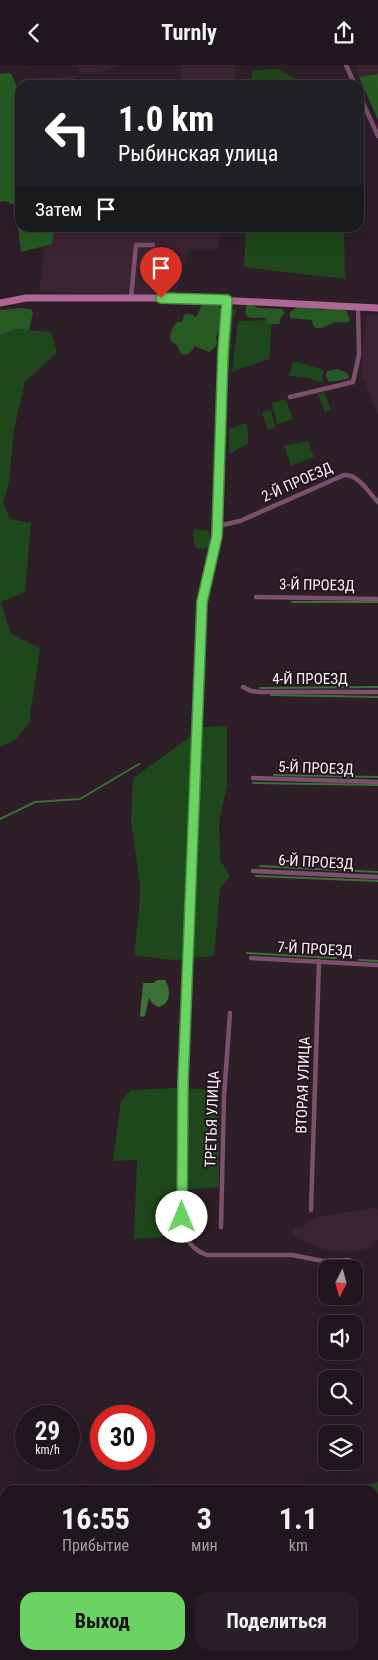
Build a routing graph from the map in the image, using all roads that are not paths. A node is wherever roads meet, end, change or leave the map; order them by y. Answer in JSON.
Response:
{"nodes":[{"id":1,"x":346,"y":65,"type":"edge"},
{"id":2,"x":353,"y":80,"type":"edge"},
{"id":3,"x":364,"y":105,"type":"edge"},
{"id":4,"x":378,"y":136,"type":"edge"},
{"id":5,"x":153,"y":245,"type":"dead end"},
{"id":6,"x":131,"y":298,"type":"junction"},
{"id":7,"x":227,"y":300,"type":"junction"},
{"id":8,"x":0,"y":303,"type":"edge"},
{"id":9,"x":358,"y":307,"type":"junction"},
{"id":10,"x":378,"y":308,"type":"edge"},
{"id":11,"x":290,"y":397,"type":"dead end"},
{"id":12,"x":378,"y":502,"type":"edge"},
{"id":13,"x":218,"y":526,"type":"junction"},
{"id":14,"x":256,"y":597,"type":"dead end"},
{"id":15,"x":378,"y":599,"type":"edge"},
{"id":16,"x":243,"y":687,"type":"dead end"},
{"id":17,"x":378,"y":691,"type":"edge"},
{"id":18,"x":253,"y":778,"type":"dead end"},
{"id":19,"x":378,"y":782,"type":"edge"},
{"id":20,"x":253,"y":871,"type":"dead end"},
{"id":21,"x":378,"y":877,"type":"edge"},
{"id":22,"x":251,"y":958,"type":"dead end"},
{"id":23,"x":319,"y":961,"type":"junction"},
{"id":24,"x":378,"y":965,"type":"edge"},
{"id":25,"x":230,"y":1013,"type":"dead end"},
{"id":26,"x":311,"y":1210,"type":"dead end"},
{"id":27,"x":222,"y":1227,"type":"dead end"},
{"id":28,"x":318,"y":1261,"type":"edge"}],
"edges":[{"from":1,"to":2,"type":"street"},
{"from":3,"to":4,"type":"street"},
{"from":5,"to":6,"type":"street"},
{"from":6,"to":7,"type":"main road"},
{"from":6,"to":8,"type":"main road"},
{"from":7,"to":9,"type":"main road"},
{"from":7,"to":13,"type":"street"},
{"from":9,"to":10,"type":"main road"},
{"from":9,"to":11,"type":"street"},
{"from":12,"to":13,"type":"street","name":"2-Й ПРОЕЗД"},
{"from":13,"to":28,"type":"street"},
{"from":14,"to":15,"type":"street","name":"3-Й ПРОЕЗД"},
{"from":16,"to":17,"type":"street","name":"4-Й ПРОЕЗД"},
{"from":18,"to":19,"type":"street","name":"5-Й ПРОЕЗД"},
{"from":20,"to":21,"type":"street","name":"6-Й ПРОЕЗД"},
{"from":22,"to":23,"type":"street","name":"7-Й ПРОЕЗД"},
{"from":23,"to":24,"type":"street","name":"7-Й ПРОЕЗД"},
{"from":23,"to":26,"type":"street","name":"ВТОРАЯ УЛИЦА"},
{"from":25,"to":27,"type":"street","name":"ТРЕТЬЯ УЛИЦА"}]}
